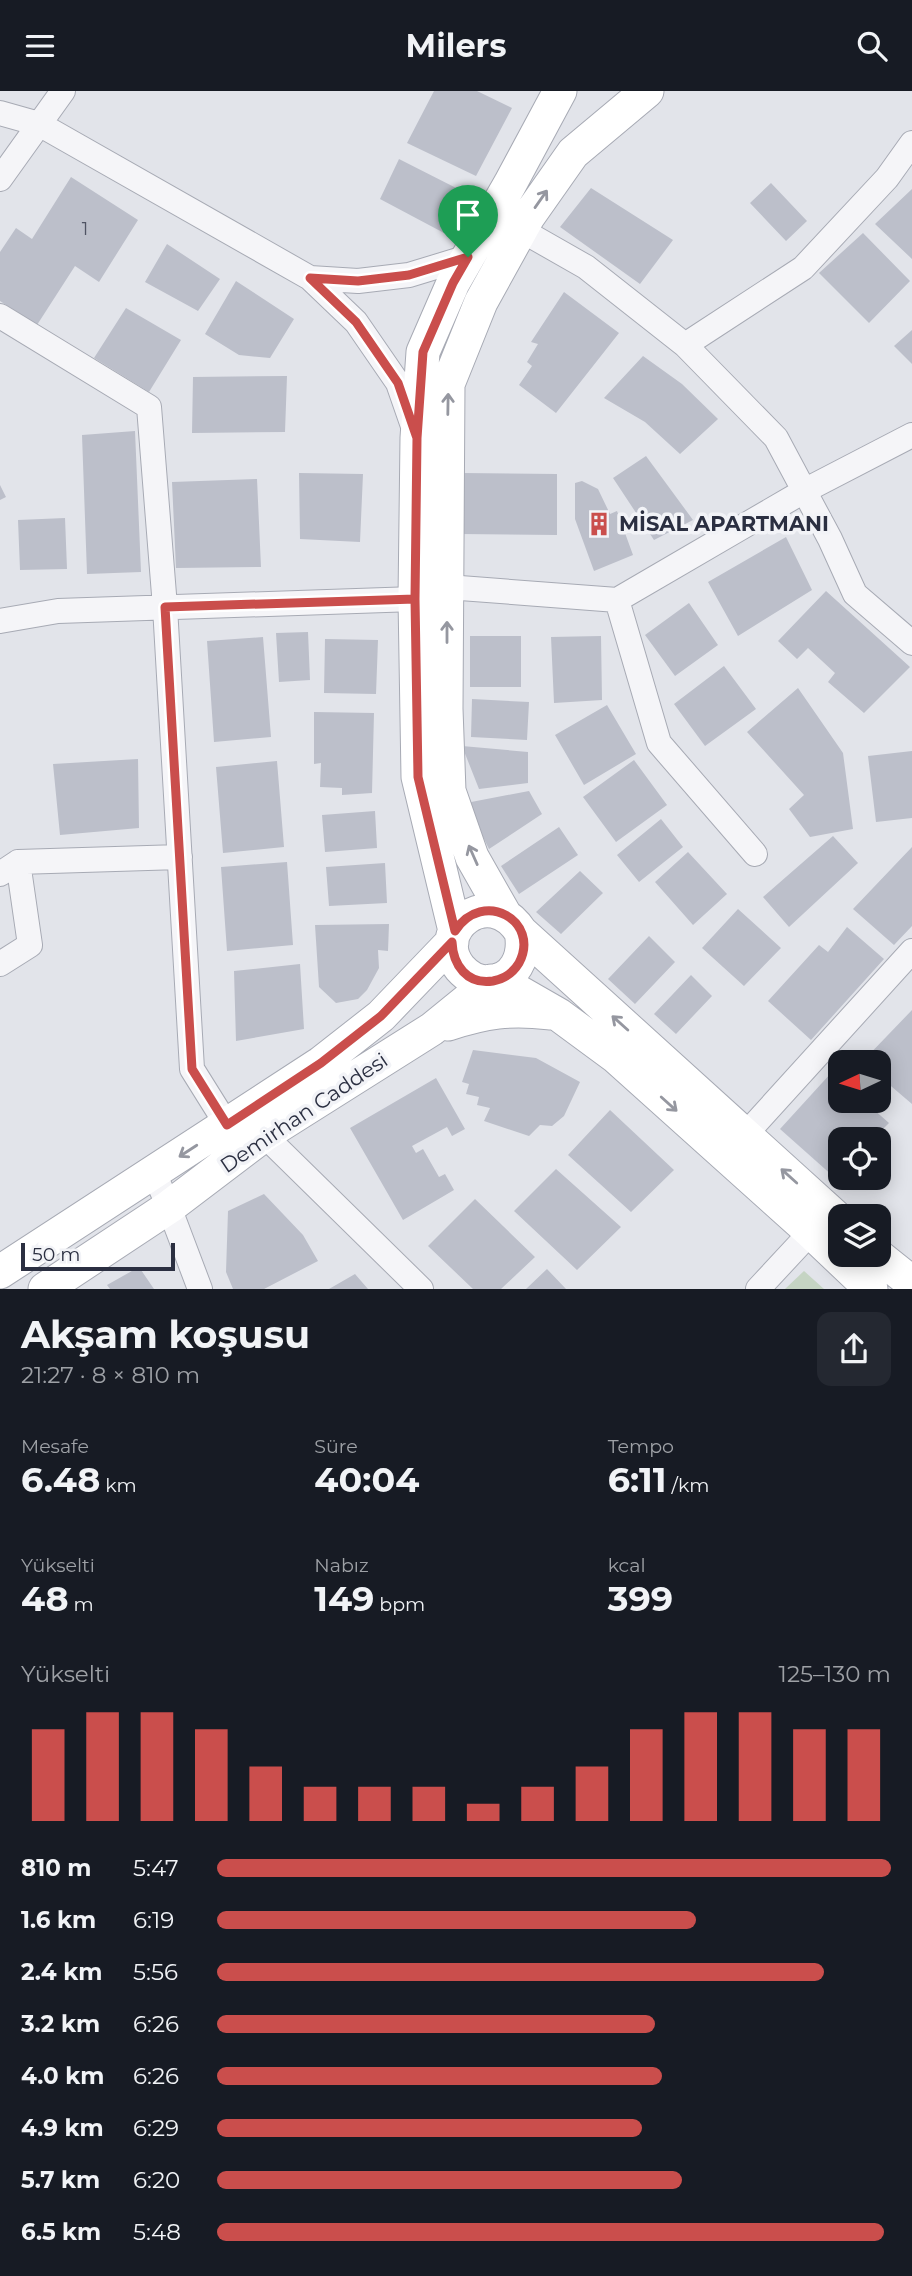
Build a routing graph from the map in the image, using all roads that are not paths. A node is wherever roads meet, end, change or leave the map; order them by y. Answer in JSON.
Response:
{"nodes":[{"id":1,"x":63,"y":91,"type":"edge"},
{"id":2,"x":560,"y":91,"type":"edge"},
{"id":3,"x":647,"y":91,"type":"edge"},
{"id":4,"x":0,"y":113,"type":"edge"},
{"id":5,"x":39,"y":124,"type":"junction"},
{"id":6,"x":912,"y":143,"type":"edge"},
{"id":7,"x":0,"y":179,"type":"edge"},
{"id":8,"x":521,"y":230,"type":"junction"},
{"id":9,"x":468,"y":257,"type":"junction"},
{"id":10,"x":310,"y":278,"type":"junction"},
{"id":11,"x":0,"y":316,"type":"edge"},
{"id":12,"x":685,"y":345,"type":"junction"},
{"id":13,"x":912,"y":435,"type":"edge"},
{"id":14,"x":417,"y":438,"type":"junction"},
{"id":15,"x":804,"y":491,"type":"junction"},
{"id":16,"x":447,"y":587,"type":"junction"},
{"id":17,"x":415,"y":599,"type":"junction"},
{"id":18,"x":617,"y":600,"type":"junction"},
{"id":19,"x":165,"y":607,"type":"junction"},
{"id":20,"x":0,"y":621,"type":"edge"},
{"id":21,"x":912,"y":643,"type":"edge"},
{"id":22,"x":755,"y":854,"type":"dead end"},
{"id":23,"x":180,"y":857,"type":"junction"},
{"id":24,"x":9,"y":868,"type":"edge"},
{"id":25,"x":513,"y":923,"type":"junction"},
{"id":26,"x":453,"y":936,"type":"junction"},
{"id":27,"x":912,"y":951,"type":"edge"},
{"id":28,"x":0,"y":964,"type":"edge"},
{"id":29,"x":495,"y":981,"type":"junction"},
{"id":30,"x":559,"y":1015,"type":"junction"},
{"id":31,"x":432,"y":1029,"type":"junction"},
{"id":32,"x":227,"y":1125,"type":"junction"},
{"id":33,"x":264,"y":1135,"type":"junction"},
{"id":34,"x":744,"y":1136,"type":"junction"},
{"id":35,"x":154,"y":1173,"type":"junction"},
{"id":36,"x":169,"y":1207,"type":"junction"},
{"id":37,"x":826,"y":1226,"type":"edge"},
{"id":38,"x":891,"y":1266,"type":"edge"},
{"id":39,"x":0,"y":1272,"type":"edge"},
{"id":40,"x":912,"y":1283,"type":"edge"},
{"id":41,"x":45,"y":1289,"type":"edge"},
{"id":42,"x":200,"y":1289,"type":"edge"},
{"id":43,"x":421,"y":1289,"type":"edge"},
{"id":44,"x":758,"y":1289,"type":"edge"},
{"id":45,"x":872,"y":1289,"type":"edge"}],
"edges":[{"from":1,"to":5,"type":"street"},
{"from":2,"to":9,"type":"main road"},
{"from":8,"to":3,"type":"main road","one_way":true},
{"from":4,"to":5,"type":"street"},
{"from":5,"to":7,"type":"street"},
{"from":5,"to":10,"type":"street"},
{"from":6,"to":12,"type":"street"},
{"from":8,"to":12,"type":"street"},
{"from":16,"to":8,"type":"main road","one_way":true},
{"from":9,"to":10,"type":"street"},
{"from":9,"to":14,"type":"main road"},
{"from":10,"to":14,"type":"street"},
{"from":11,"to":19,"type":"street"},
{"from":12,"to":15,"type":"street"},
{"from":13,"to":15,"type":"street"},
{"from":14,"to":17,"type":"main road"},
{"from":15,"to":18,"type":"street"},
{"from":15,"to":21,"type":"street"},
{"from":16,"to":18,"type":"street"},
{"from":25,"to":16,"type":"main road","one_way":true},
{"from":17,"to":19,"type":"street"},
{"from":17,"to":26,"type":"main road"},
{"from":18,"to":22,"type":"street"},
{"from":19,"to":20,"type":"street"},
{"from":19,"to":23,"type":"street"},
{"from":23,"to":24,"type":"street"},
{"from":23,"to":32,"type":"street"},
{"from":24,"to":28,"type":"street"},
{"from":25,"to":26,"type":"main road"},
{"from":25,"to":29,"type":"main road"},
{"from":34,"to":25,"type":"main road","one_way":true},
{"from":26,"to":29,"type":"main road"},
{"from":26,"to":32,"type":"main road","name":"Demirhan Caddesi"},
{"from":27,"to":34,"type":"street"},
{"from":29,"to":30,"type":"main road"},
{"from":29,"to":31,"type":"main road","name":"Demirhan Caddesi"},
{"from":30,"to":31,"type":"main road"},
{"from":30,"to":37,"type":"main road","one_way":true},
{"from":31,"to":33,"type":"main road","name":"Demirhan Caddesi"},
{"from":32,"to":35,"type":"main road","name":"Demirhan Caddesi","one_way":true},
{"from":33,"to":36,"type":"main road","name":"Demirhan Caddesi"},
{"from":33,"to":43,"type":"street"},
{"from":37,"to":34,"type":"main road","one_way":true},
{"from":35,"to":36,"type":"street"},
{"from":35,"to":39,"type":"main road","name":"Demirhan Caddesi"},
{"from":36,"to":41,"type":"main road","name":"Demirhan Caddesi"},
{"from":36,"to":42,"type":"street"},
{"from":37,"to":44,"type":"street"},
{"from":37,"to":45,"type":"main road"},
{"from":38,"to":40,"type":"main road"}]}
